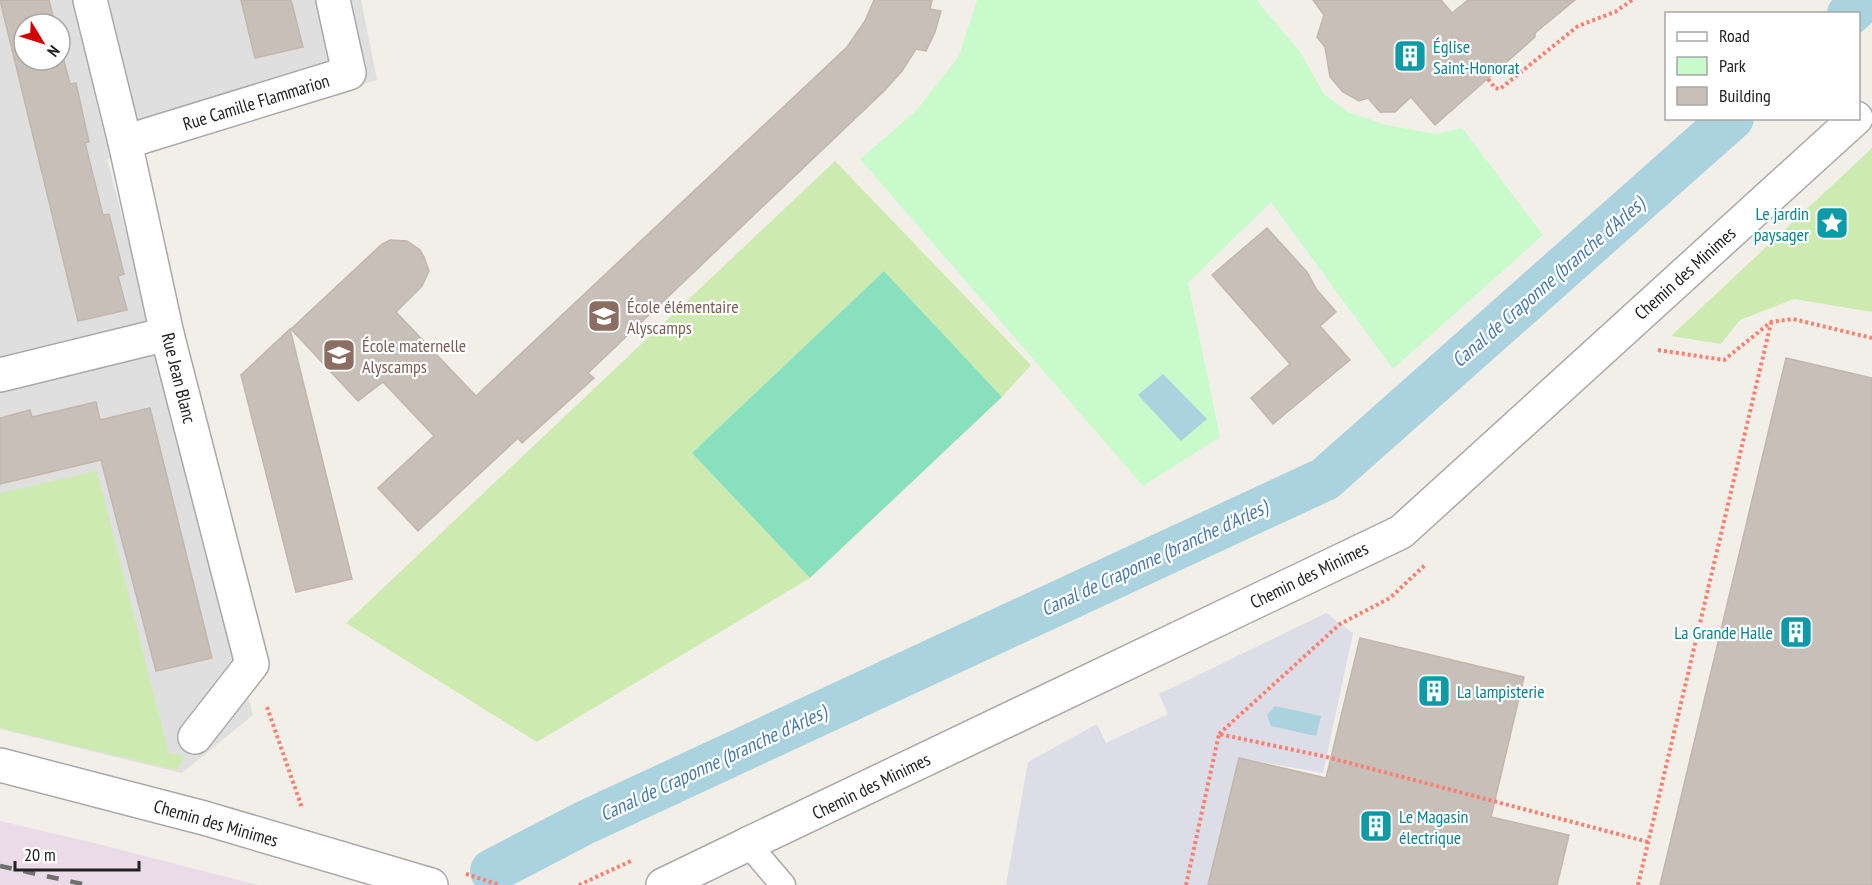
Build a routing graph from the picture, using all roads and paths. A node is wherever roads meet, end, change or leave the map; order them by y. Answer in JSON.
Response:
{"nodes":[{"id":1,"x":90,"y":0,"type":"edge"},
{"id":2,"x":333,"y":0,"type":"edge"},
{"id":3,"x":1632,"y":0,"type":"edge"},
{"id":4,"x":1488,"y":79,"type":"dead end"},
{"id":5,"x":1872,"y":104,"type":"edge"},
{"id":6,"x":1860,"y":114,"type":"edge"},
{"id":7,"x":1854,"y":120,"type":"edge"},
{"id":8,"x":125,"y":142,"type":"junction"},
{"id":9,"x":1772,"y":322,"type":"junction"},
{"id":10,"x":167,"y":334,"type":"junction"},
{"id":11,"x":1872,"y":338,"type":"edge"},
{"id":12,"x":1649,"y":358,"type":"dead end"},
{"id":13,"x":0,"y":375,"type":"edge"},
{"id":14,"x":1433,"y":558,"type":"dead end"},
{"id":15,"x":252,"y":664,"type":"junction"},
{"id":16,"x":1219,"y":734,"type":"junction"},
{"id":17,"x":195,"y":737,"type":"dead end"},
{"id":18,"x":0,"y":765,"type":"edge"},
{"id":19,"x":303,"y":809,"type":"dead end"},
{"id":20,"x":1648,"y":842,"type":"junction"},
{"id":21,"x":748,"y":844,"type":"junction"},
{"id":22,"x":462,"y":873,"type":"dead end"},
{"id":23,"x":431,"y":885,"type":"edge"},
{"id":24,"x":500,"y":885,"type":"edge"},
{"id":25,"x":663,"y":885,"type":"edge"},
{"id":26,"x":783,"y":885,"type":"edge"},
{"id":27,"x":1186,"y":885,"type":"edge"},
{"id":28,"x":1638,"y":885,"type":"edge"}],
"edges":[{"from":1,"to":8,"type":"street","name":"Rue Jean Blanc"},
{"from":2,"to":8,"type":"street","name":"Rue Camille Flammarion"},
{"from":3,"to":4,"type":"path"},
{"from":5,"to":6,"type":"street","name":"Chemin des Minimes"},
{"from":7,"to":21,"type":"street","name":"Chemin des Minimes"},
{"from":8,"to":10,"type":"street","name":"Rue Jean Blanc"},
{"from":9,"to":11,"type":"path"},
{"from":9,"to":12,"type":"path"},
{"from":9,"to":20,"type":"path"},
{"from":10,"to":13,"type":"street"},
{"from":10,"to":15,"type":"street","name":"Rue Jean Blanc"},
{"from":14,"to":16,"type":"path"},
{"from":15,"to":17,"type":"street"},
{"from":15,"to":19,"type":"path"},
{"from":16,"to":20,"type":"path"},
{"from":16,"to":27,"type":"path"},
{"from":18,"to":23,"type":"street","name":"Chemin des Minimes"},
{"from":20,"to":28,"type":"path"},
{"from":21,"to":25,"type":"street","name":"Chemin des Minimes"},
{"from":21,"to":26,"type":"lane"},
{"from":22,"to":24,"type":"path"}]}
